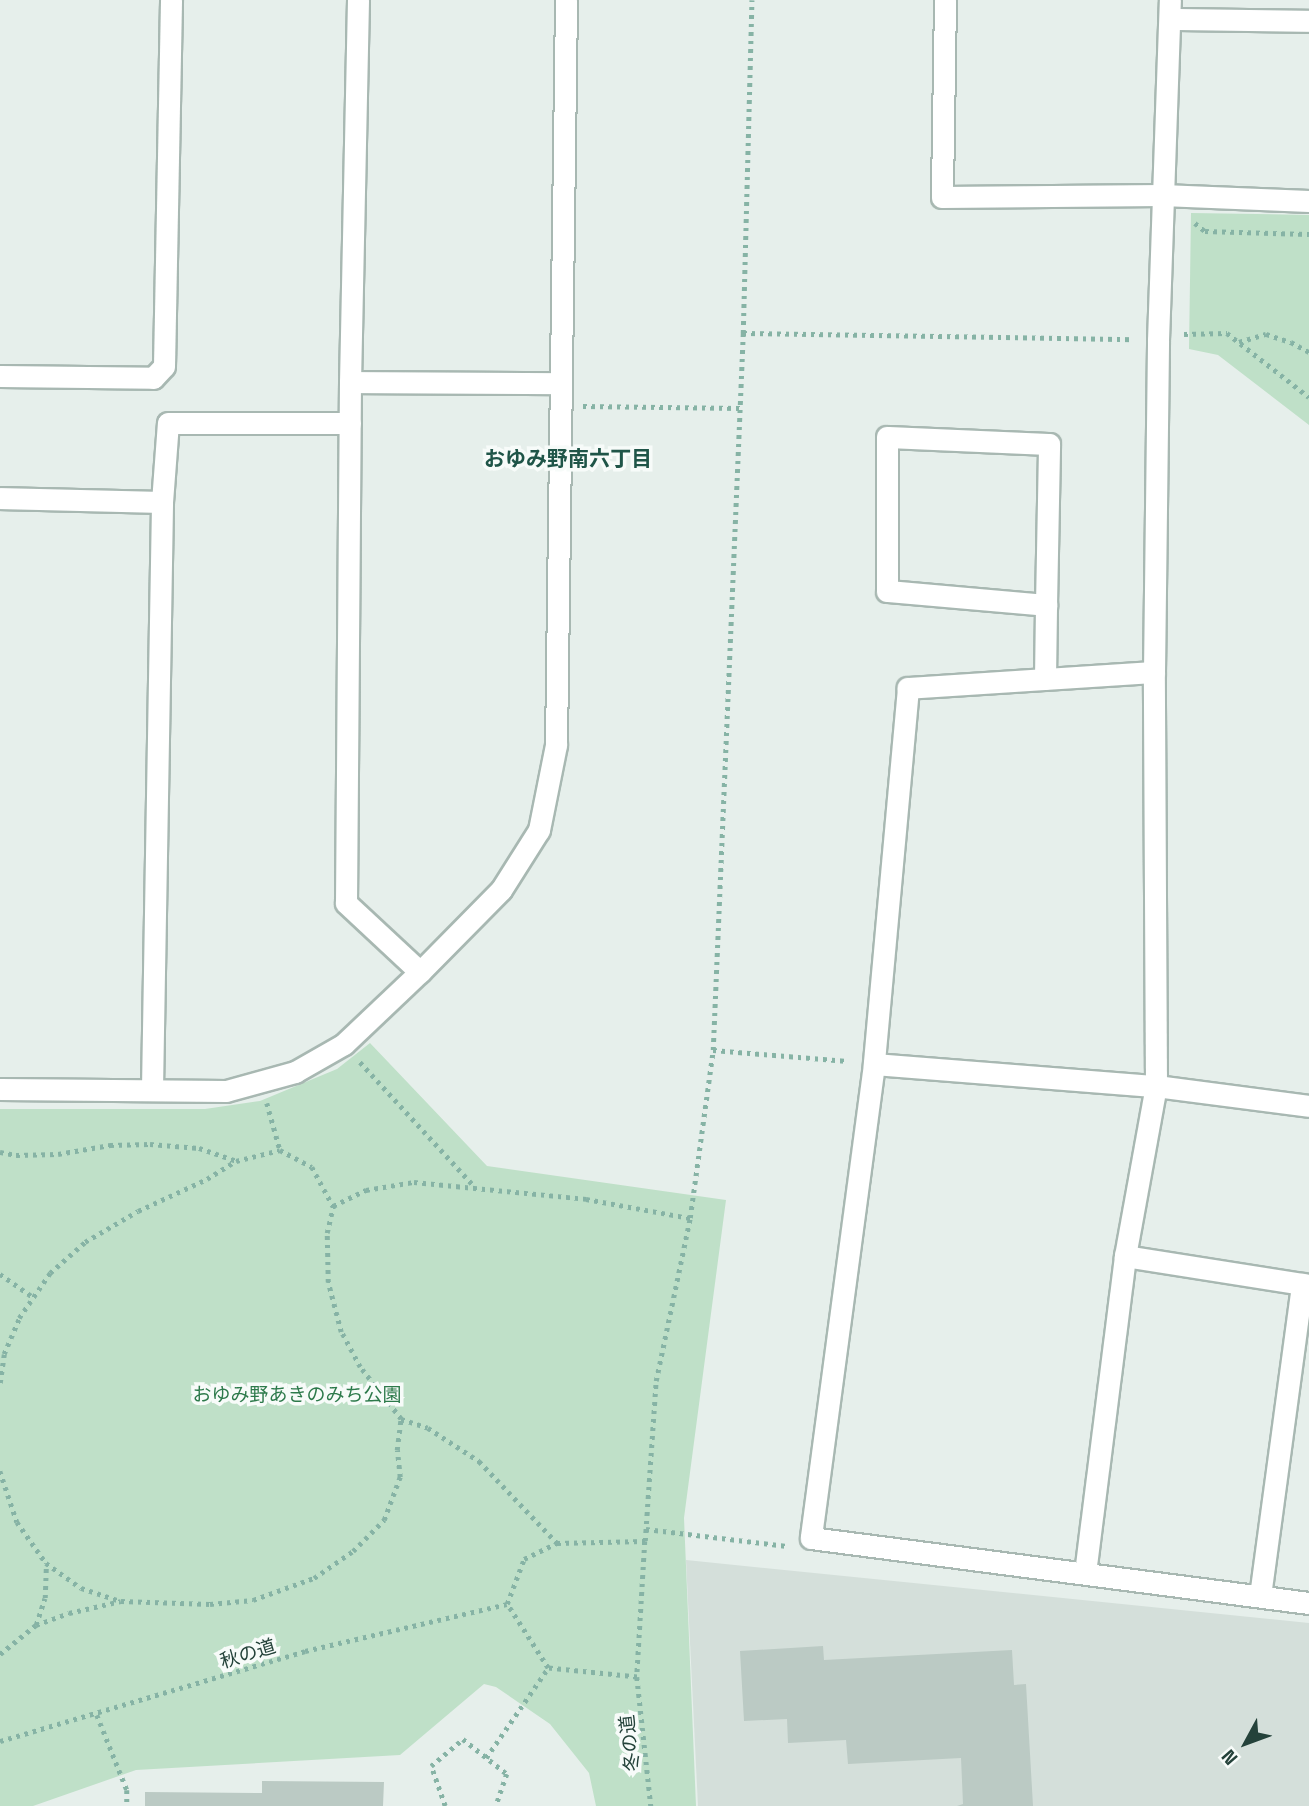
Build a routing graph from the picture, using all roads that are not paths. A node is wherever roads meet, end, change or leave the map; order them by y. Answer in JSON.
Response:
{"nodes":[{"id":1,"x":171,"y":0,"type":"edge"},
{"id":2,"x":358,"y":0,"type":"edge"},
{"id":3,"x":566,"y":0,"type":"edge"},
{"id":4,"x":944,"y":0,"type":"edge"},
{"id":5,"x":1170,"y":9,"type":"edge"},
{"id":6,"x":1309,"y":21,"type":"edge"},
{"id":7,"x":1162,"y":195,"type":"junction"},
{"id":8,"x":1309,"y":201,"type":"edge"},
{"id":9,"x":0,"y":376,"type":"edge"},
{"id":10,"x":349,"y":382,"type":"junction"},
{"id":11,"x":559,"y":383,"type":"junction"},
{"id":12,"x":349,"y":423,"type":"junction"},
{"id":13,"x":0,"y":498,"type":"edge"},
{"id":14,"x":162,"y":502,"type":"junction"},
{"id":15,"x":1046,"y":604,"type":"junction"},
{"id":16,"x":1154,"y":672,"type":"junction"},
{"id":17,"x":1045,"y":679,"type":"junction"},
{"id":18,"x":420,"y":972,"type":"junction"},
{"id":19,"x":874,"y":1064,"type":"junction"},
{"id":20,"x":1156,"y":1086,"type":"junction"},
{"id":21,"x":0,"y":1089,"type":"edge"},
{"id":22,"x":152,"y":1089,"type":"junction"},
{"id":23,"x":1309,"y":1106,"type":"edge"},
{"id":24,"x":1125,"y":1256,"type":"junction"},
{"id":25,"x":1305,"y":1284,"type":"edge"},
{"id":26,"x":1085,"y":1573,"type":"junction"},
{"id":27,"x":1260,"y":1596,"type":"junction"},
{"id":28,"x":1309,"y":1603,"type":"edge"}],
"edges":[{"from":1,"to":9,"type":"street"},
{"from":2,"to":10,"type":"street"},
{"from":3,"to":11,"type":"street"},
{"from":4,"to":7,"type":"street"},
{"from":5,"to":6,"type":"street"},
{"from":5,"to":7,"type":"street"},
{"from":7,"to":8,"type":"street"},
{"from":7,"to":16,"type":"street"},
{"from":10,"to":11,"type":"street"},
{"from":10,"to":12,"type":"street"},
{"from":11,"to":18,"type":"street"},
{"from":12,"to":14,"type":"street"},
{"from":12,"to":18,"type":"street"},
{"from":13,"to":14,"type":"street"},
{"from":14,"to":22,"type":"street"},
{"from":15,"to":15,"type":"street"},
{"from":15,"to":17,"type":"street"},
{"from":16,"to":17,"type":"street"},
{"from":16,"to":20,"type":"street"},
{"from":17,"to":19,"type":"street"},
{"from":18,"to":22,"type":"street"},
{"from":19,"to":20,"type":"street"},
{"from":19,"to":26,"type":"street"},
{"from":20,"to":23,"type":"street"},
{"from":20,"to":24,"type":"street"},
{"from":21,"to":22,"type":"street"},
{"from":24,"to":25,"type":"street"},
{"from":24,"to":26,"type":"street"},
{"from":25,"to":27,"type":"street"},
{"from":26,"to":27,"type":"street"},
{"from":27,"to":28,"type":"street"}]}
